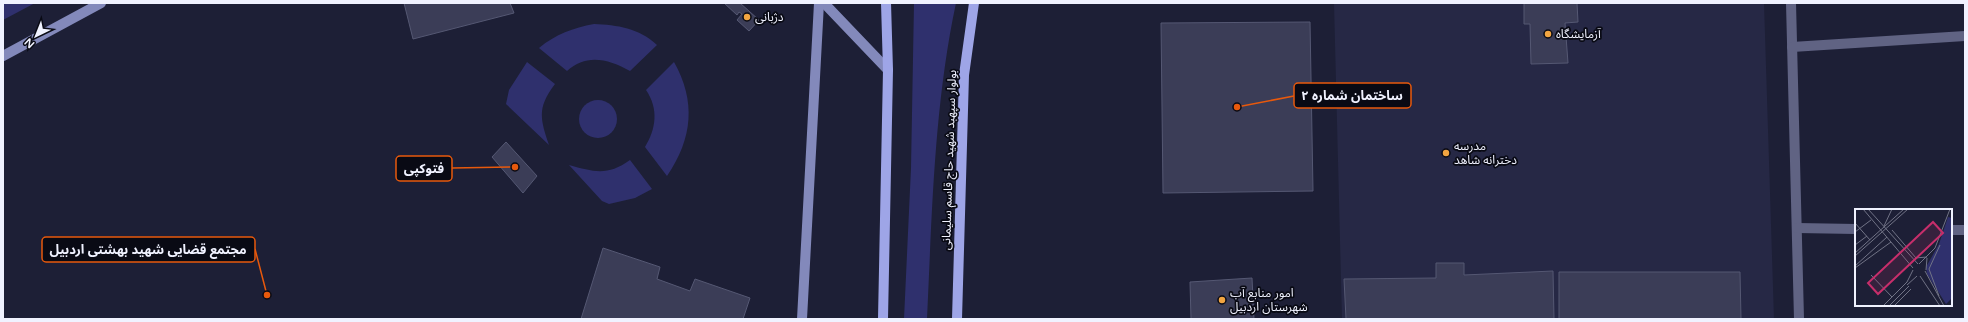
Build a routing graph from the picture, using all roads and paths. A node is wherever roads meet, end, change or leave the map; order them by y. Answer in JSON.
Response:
{"nodes":[{"id":1,"x":102,"y":3,"type":"edge"},
{"id":2,"x":819,"y":3,"type":"edge"},
{"id":3,"x":824,"y":3,"type":"edge"},
{"id":4,"x":886,"y":3,"type":"edge"},
{"id":5,"x":974,"y":3,"type":"edge"},
{"id":6,"x":1791,"y":3,"type":"edge"},
{"id":7,"x":1965,"y":36,"type":"edge"},
{"id":8,"x":1792,"y":47,"type":"junction"},
{"id":9,"x":3,"y":56,"type":"edge"},
{"id":10,"x":888,"y":70,"type":"junction"},
{"id":11,"x":1797,"y":228,"type":"junction"},
{"id":12,"x":1855,"y":229,"type":"edge"},
{"id":13,"x":1952,"y":230,"type":"edge"},
{"id":14,"x":1965,"y":230,"type":"edge"},
{"id":15,"x":802,"y":319,"type":"edge"},
{"id":16,"x":883,"y":319,"type":"edge"},
{"id":17,"x":957,"y":319,"type":"edge"},
{"id":18,"x":1799,"y":319,"type":"edge"}],
"edges":[{"from":1,"to":9,"type":"street"},
{"from":2,"to":15,"type":"street"},
{"from":3,"to":10,"type":"street"},
{"from":4,"to":10,"type":"main road"},
{"from":5,"to":17,"type":"main road","name":"بولوار سپهبد شهید حاج قاسم سلیمانی"},
{"from":6,"to":8,"type":"street"},
{"from":7,"to":8,"type":"street"},
{"from":8,"to":11,"type":"street"},
{"from":10,"to":16,"type":"main road"},
{"from":11,"to":12,"type":"street"},
{"from":11,"to":18,"type":"street"},
{"from":13,"to":14,"type":"street"}]}
